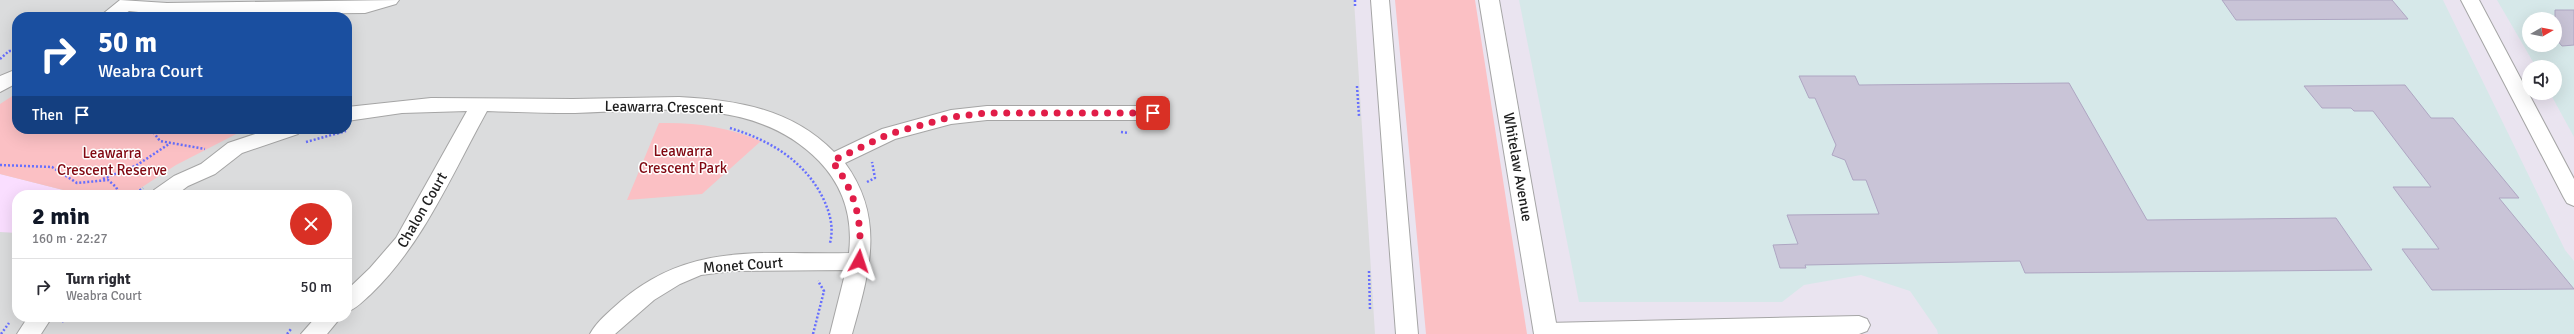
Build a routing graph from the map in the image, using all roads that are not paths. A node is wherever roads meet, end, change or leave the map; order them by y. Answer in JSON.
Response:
{"nodes":[{"id":1,"x":390,"y":0,"type":"edge"},
{"id":2,"x":1380,"y":0,"type":"edge"},
{"id":3,"x":1489,"y":0,"type":"edge"},
{"id":4,"x":2470,"y":0,"type":"edge"},
{"id":5,"x":129,"y":2,"type":"edge"},
{"id":6,"x":115,"y":12,"type":"edge"},
{"id":7,"x":480,"y":106,"type":"junction"},
{"id":8,"x":1153,"y":113,"type":"dead end"},
{"id":9,"x":352,"y":121,"type":"edge"},
{"id":10,"x":296,"y":136,"type":"edge"},
{"id":11,"x":832,"y":161,"type":"junction"},
{"id":12,"x":169,"y":190,"type":"edge"},
{"id":13,"x":2574,"y":198,"type":"edge"},
{"id":14,"x":859,"y":261,"type":"junction"},
{"id":15,"x":352,"y":298,"type":"edge"},
{"id":16,"x":37,"y":322,"type":"edge"},
{"id":17,"x":325,"y":322,"type":"edge"},
{"id":18,"x":1859,"y":325,"type":"dead end"},
{"id":19,"x":1546,"y":333,"type":"edge"},
{"id":20,"x":28,"y":334,"type":"edge"},
{"id":21,"x":312,"y":334,"type":"edge"},
{"id":22,"x":601,"y":334,"type":"edge"},
{"id":23,"x":841,"y":334,"type":"edge"},
{"id":24,"x":1407,"y":334,"type":"edge"}],
"edges":[{"from":1,"to":5,"type":"street"},
{"from":2,"to":24,"type":"street"},
{"from":3,"to":19,"type":"street","name":"Whitelaw Avenue"},
{"from":4,"to":13,"type":"street"},
{"from":5,"to":6,"type":"street"},
{"from":7,"to":9,"type":"street","name":"Leawarra Crescent"},
{"from":7,"to":11,"type":"street","name":"Leawarra Crescent"},
{"from":7,"to":15,"type":"street","name":"Chalon Court"},
{"from":8,"to":11,"type":"street"},
{"from":10,"to":12,"type":"street"},
{"from":11,"to":14,"type":"street","name":"Leawarra Crescent"},
{"from":14,"to":22,"type":"street","name":"Monet Court"},
{"from":14,"to":23,"type":"street","name":"Leawarra Crescent"},
{"from":16,"to":20,"type":"street"},
{"from":17,"to":21,"type":"street"},
{"from":18,"to":19,"type":"street"}]}
